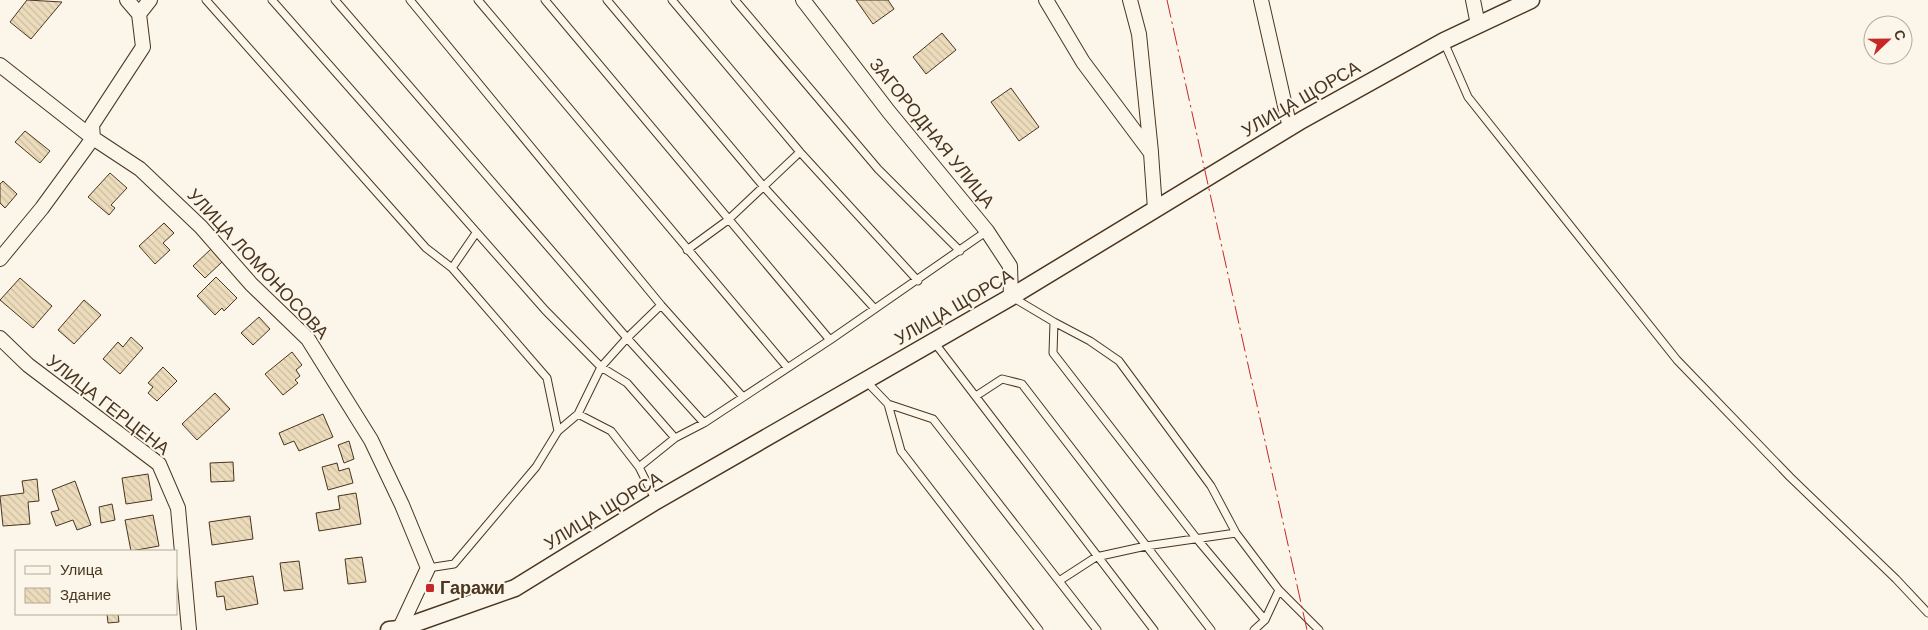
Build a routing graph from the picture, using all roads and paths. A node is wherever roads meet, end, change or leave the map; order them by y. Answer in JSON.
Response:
{"nodes":[{"id":1,"x":127,"y":0,"type":"edge"},
{"id":2,"x":150,"y":0,"type":"edge"},
{"id":3,"x":206,"y":0,"type":"edge"},
{"id":4,"x":272,"y":0,"type":"edge"},
{"id":5,"x":335,"y":0,"type":"edge"},
{"id":6,"x":410,"y":0,"type":"edge"},
{"id":7,"x":478,"y":0,"type":"edge"},
{"id":8,"x":545,"y":0,"type":"edge"},
{"id":9,"x":607,"y":0,"type":"edge"},
{"id":10,"x":672,"y":0,"type":"edge"},
{"id":11,"x":735,"y":0,"type":"edge"},
{"id":12,"x":803,"y":0,"type":"edge"},
{"id":13,"x":1046,"y":0,"type":"edge"},
{"id":14,"x":1130,"y":0,"type":"edge"},
{"id":15,"x":1261,"y":0,"type":"edge"},
{"id":16,"x":1473,"y":0,"type":"edge"},
{"id":17,"x":1531,"y":0,"type":"edge"},
{"id":18,"x":138,"y":14,"type":"junction"},
{"id":19,"x":1478,"y":25,"type":"junction"},
{"id":20,"x":1444,"y":41,"type":"junction"},
{"id":21,"x":0,"y":65,"type":"edge"},
{"id":22,"x":1290,"y":128,"type":"junction"},
{"id":23,"x":93,"y":138,"type":"junction"},
{"id":24,"x":800,"y":152,"type":"junction"},
{"id":25,"x":1152,"y":153,"type":"junction"},
{"id":26,"x":764,"y":187,"type":"junction"},
{"id":27,"x":1155,"y":209,"type":"junction"},
{"id":28,"x":728,"y":220,"type":"junction"},
{"id":29,"x":987,"y":231,"type":"junction"},
{"id":30,"x":476,"y":232,"type":"junction"},
{"id":31,"x":687,"y":250,"type":"junction"},
{"id":32,"x":960,"y":251,"type":"junction"},
{"id":33,"x":0,"y":259,"type":"edge"},
{"id":34,"x":452,"y":268,"type":"junction"},
{"id":35,"x":918,"y":281,"type":"junction"},
{"id":36,"x":1012,"y":297,"type":"junction"},
{"id":37,"x":661,"y":305,"type":"junction"},
{"id":38,"x":875,"y":309,"type":"junction"},
{"id":39,"x":1054,"y":322,"type":"junction"},
{"id":40,"x":0,"y":338,"type":"edge"},
{"id":41,"x":627,"y":338,"type":"junction"},
{"id":42,"x":830,"y":340,"type":"junction"},
{"id":43,"x":933,"y":342,"type":"junction"},
{"id":44,"x":601,"y":367,"type":"junction"},
{"id":45,"x":787,"y":367,"type":"junction"},
{"id":46,"x":865,"y":380,"type":"junction"},
{"id":47,"x":976,"y":396,"type":"junction"},
{"id":48,"x":743,"y":397,"type":"junction"},
{"id":49,"x":888,"y":404,"type":"junction"},
{"id":50,"x":578,"y":414,"type":"junction"},
{"id":51,"x":704,"y":423,"type":"junction"},
{"id":52,"x":558,"y":431,"type":"junction"},
{"id":53,"x":675,"y":438,"type":"junction"},
{"id":54,"x":639,"y":467,"type":"junction"},
{"id":55,"x":656,"y":501,"type":"junction"},
{"id":56,"x":1236,"y":533,"type":"junction"},
{"id":57,"x":1197,"y":539,"type":"junction"},
{"id":58,"x":1146,"y":546,"type":"junction"},
{"id":59,"x":1096,"y":557,"type":"junction"},
{"id":60,"x":428,"y":568,"type":"junction"},
{"id":61,"x":1059,"y":581,"type":"junction"},
{"id":62,"x":1279,"y":590,"type":"junction"},
{"id":63,"x":1928,"y":613,"type":"edge"},
{"id":64,"x":1265,"y":620,"type":"junction"},
{"id":65,"x":189,"y":630,"type":"edge"},
{"id":66,"x":395,"y":630,"type":"edge"},
{"id":67,"x":1039,"y":630,"type":"edge"},
{"id":68,"x":1097,"y":630,"type":"edge"},
{"id":69,"x":1154,"y":630,"type":"edge"},
{"id":70,"x":1211,"y":630,"type":"edge"},
{"id":71,"x":1254,"y":630,"type":"edge"},
{"id":72,"x":1319,"y":630,"type":"edge"}],
"edges":[{"from":1,"to":18,"type":"street"},
{"from":2,"to":18,"type":"street"},
{"from":3,"to":34,"type":"lane"},
{"from":4,"to":30,"type":"lane"},
{"from":5,"to":41,"type":"lane"},
{"from":6,"to":37,"type":"lane"},
{"from":7,"to":31,"type":"lane"},
{"from":8,"to":28,"type":"lane"},
{"from":9,"to":26,"type":"lane"},
{"from":10,"to":24,"type":"lane"},
{"from":11,"to":32,"type":"lane"},
{"from":12,"to":29,"type":"street","name":"ЗАГОРОДНАЯ УЛИЦА"},
{"from":13,"to":25,"type":"street"},
{"from":14,"to":25,"type":"street"},
{"from":15,"to":22,"type":"street"},
{"from":16,"to":19,"type":"street"},
{"from":17,"to":19,"type":"street","name":"УЛИЦА ЩОРСА"},
{"from":18,"to":23,"type":"street"},
{"from":19,"to":20,"type":"street","name":"УЛИЦА ЩОРСА"},
{"from":20,"to":22,"type":"street","name":"УЛИЦА ЩОРСА"},
{"from":20,"to":63,"type":"lane"},
{"from":21,"to":23,"type":"street","name":"УЛИЦА ЛОМОНОСОВА"},
{"from":22,"to":27,"type":"street","name":"УЛИЦА ЩОРСА"},
{"from":23,"to":33,"type":"street"},
{"from":23,"to":60,"type":"street","name":"УЛИЦА ЛОМОНОСОВА"},
{"from":24,"to":26,"type":"lane"},
{"from":24,"to":35,"type":"lane"},
{"from":25,"to":27,"type":"street"},
{"from":26,"to":28,"type":"lane"},
{"from":26,"to":38,"type":"lane"},
{"from":27,"to":36,"type":"street","name":"УЛИЦА ЩОРСА"},
{"from":28,"to":31,"type":"lane"},
{"from":28,"to":42,"type":"lane"},
{"from":29,"to":32,"type":"lane"},
{"from":29,"to":36,"type":"street","name":"ЗАГОРОДНАЯ УЛИЦА"},
{"from":30,"to":34,"type":"lane"},
{"from":30,"to":44,"type":"lane"},
{"from":31,"to":45,"type":"lane"},
{"from":32,"to":35,"type":"lane"},
{"from":34,"to":52,"type":"lane"},
{"from":35,"to":38,"type":"lane"},
{"from":36,"to":39,"type":"lane"},
{"from":36,"to":43,"type":"street","name":"УЛИЦА ЩОРСА"},
{"from":37,"to":41,"type":"lane"},
{"from":37,"to":48,"type":"lane"},
{"from":38,"to":42,"type":"lane"},
{"from":39,"to":56,"type":"lane"},
{"from":39,"to":57,"type":"lane"},
{"from":40,"to":65,"type":"street","name":"УЛИЦА ГЕРЦЕНА"},
{"from":41,"to":44,"type":"lane"},
{"from":41,"to":51,"type":"lane"},
{"from":42,"to":45,"type":"lane"},
{"from":43,"to":46,"type":"street","name":"УЛИЦА ЩОРСА"},
{"from":43,"to":47,"type":"lane"},
{"from":44,"to":50,"type":"lane"},
{"from":44,"to":53,"type":"lane"},
{"from":45,"to":48,"type":"lane"},
{"from":46,"to":49,"type":"lane"},
{"from":46,"to":55,"type":"street","name":"УЛИЦА ЩОРСА"},
{"from":47,"to":58,"type":"lane"},
{"from":47,"to":59,"type":"lane"},
{"from":48,"to":51,"type":"lane"},
{"from":49,"to":61,"type":"lane"},
{"from":49,"to":67,"type":"lane"},
{"from":50,"to":52,"type":"lane"},
{"from":50,"to":54,"type":"lane"},
{"from":51,"to":53,"type":"lane"},
{"from":52,"to":60,"type":"lane"},
{"from":53,"to":54,"type":"lane"},
{"from":54,"to":55,"type":"lane"},
{"from":55,"to":66,"type":"street","name":"УЛИЦА ЩОРСА"},
{"from":56,"to":57,"type":"lane"},
{"from":56,"to":62,"type":"lane"},
{"from":57,"to":58,"type":"lane"},
{"from":57,"to":64,"type":"lane"},
{"from":58,"to":59,"type":"lane"},
{"from":58,"to":70,"type":"lane"},
{"from":59,"to":61,"type":"lane"},
{"from":59,"to":69,"type":"lane"},
{"from":60,"to":66,"type":"street"},
{"from":61,"to":68,"type":"lane"},
{"from":62,"to":64,"type":"lane"},
{"from":62,"to":72,"type":"lane"},
{"from":64,"to":71,"type":"lane"}]}
